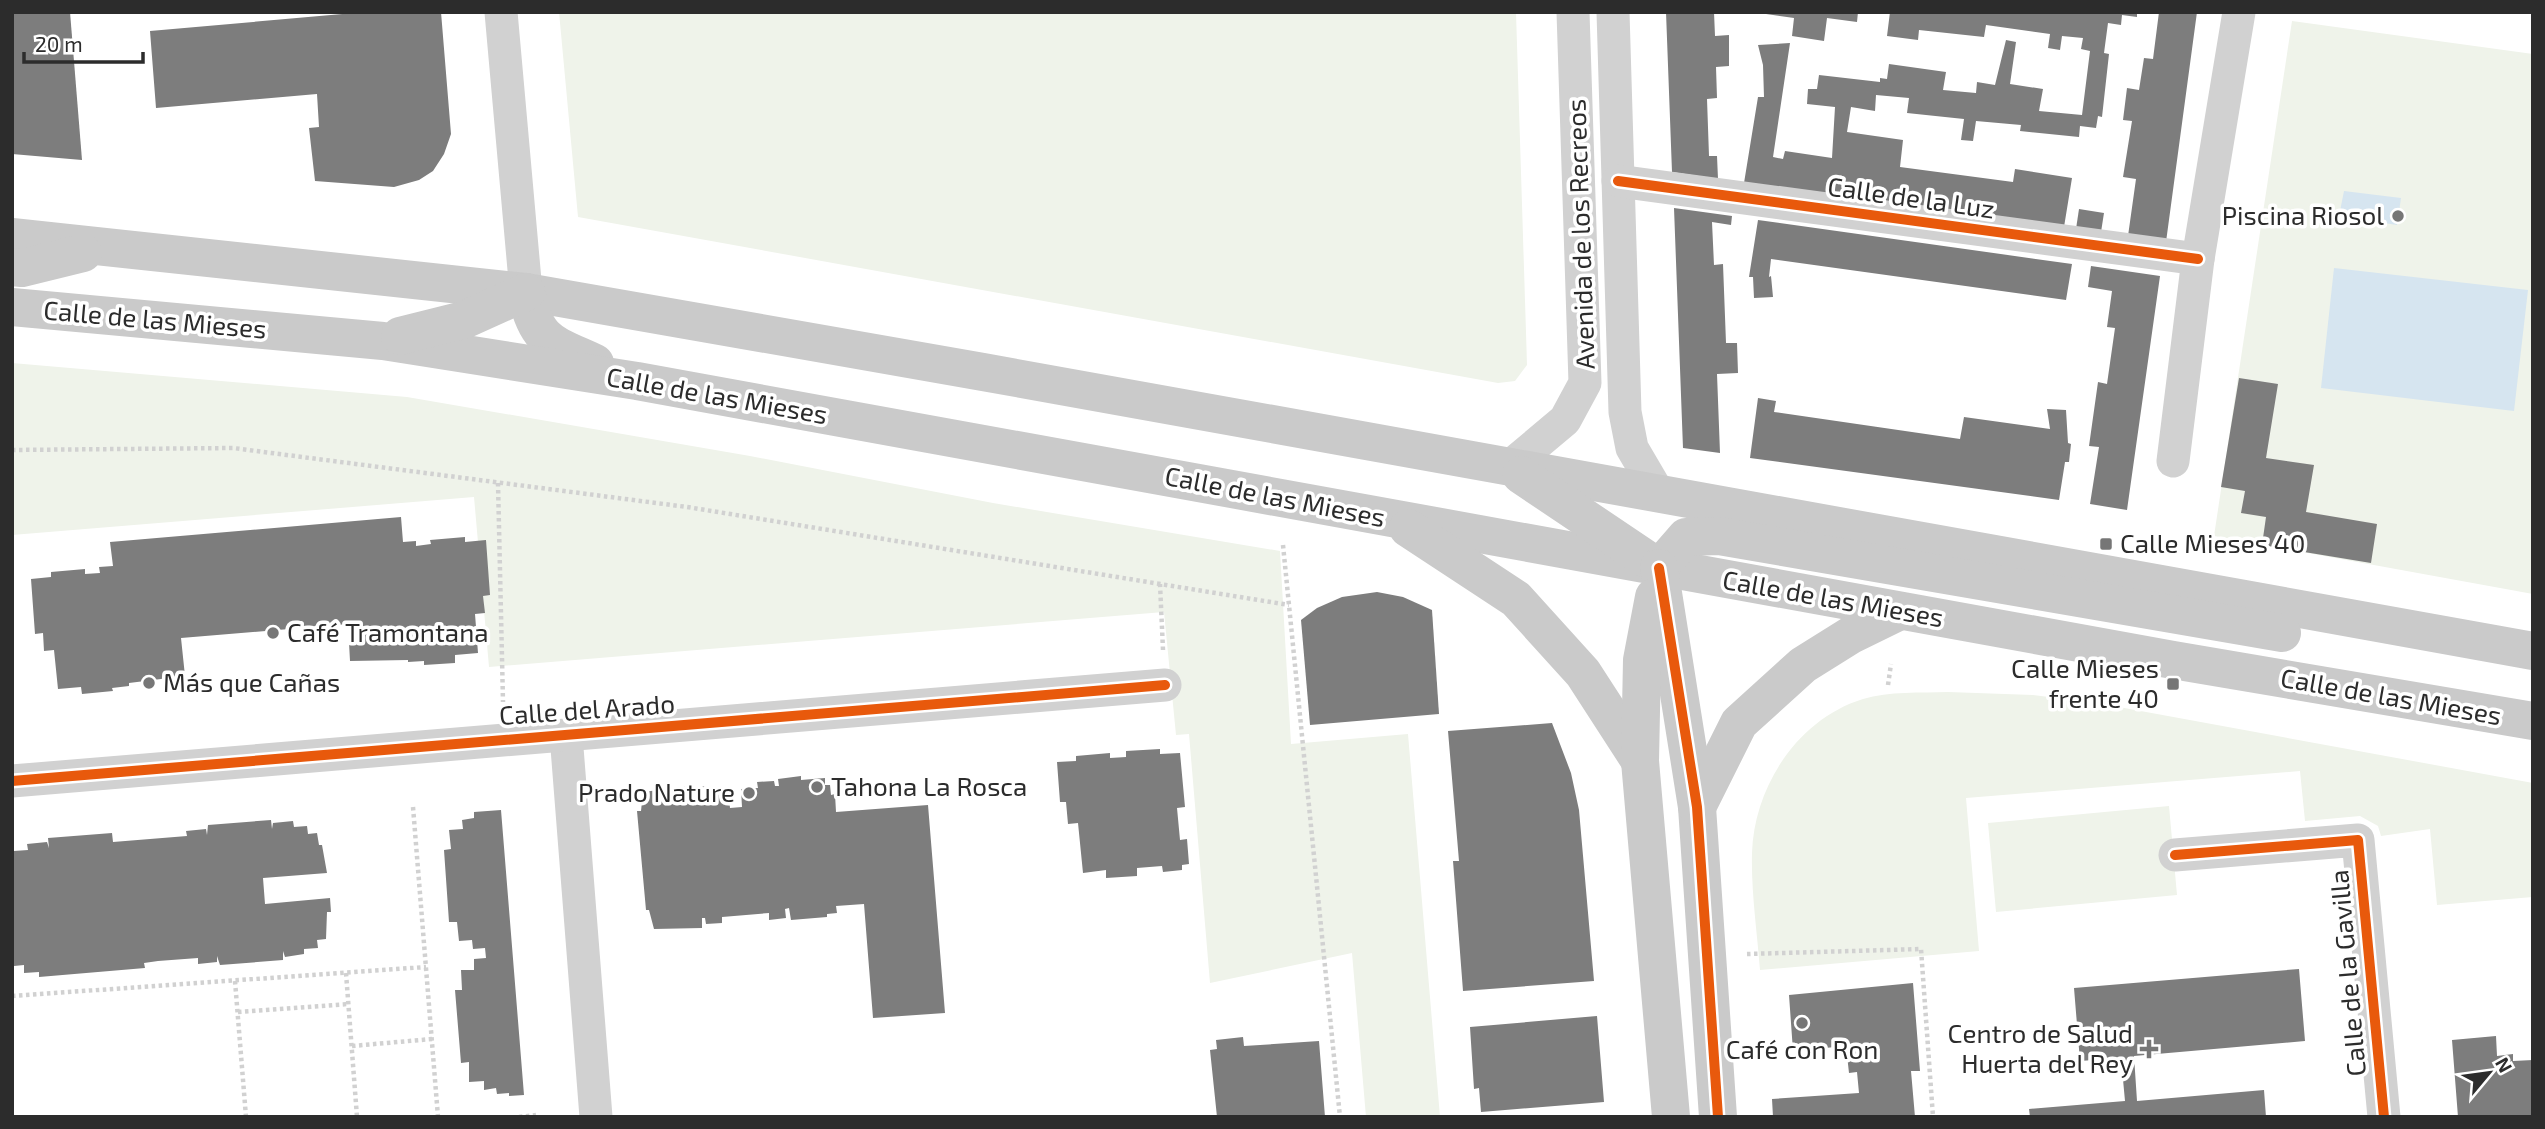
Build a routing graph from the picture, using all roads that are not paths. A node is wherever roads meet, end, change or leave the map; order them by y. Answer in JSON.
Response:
{"nodes":[{"id":1,"x":500,"y":12,"type":"edge"},
{"id":2,"x":1573,"y":12,"type":"edge"},
{"id":3,"x":1613,"y":12,"type":"edge"},
{"id":4,"x":2239,"y":12,"type":"edge"},
{"id":5,"x":1618,"y":181,"type":"junction"},
{"id":6,"x":12,"y":237,"type":"edge"},
{"id":7,"x":109,"y":247,"type":"junction"},
{"id":8,"x":2199,"y":259,"type":"junction"},
{"id":9,"x":12,"y":267,"type":"edge"},
{"id":10,"x":526,"y":292,"type":"junction"},
{"id":11,"x":12,"y":307,"type":"edge"},
{"id":12,"x":383,"y":341,"type":"junction"},
{"id":13,"x":637,"y":381,"type":"junction"},
{"id":14,"x":2173,"y":461,"type":"dead end"},
{"id":15,"x":1509,"y":467,"type":"junction"},
{"id":16,"x":1659,"y":494,"type":"junction"},
{"id":17,"x":1393,"y":519,"type":"junction"},
{"id":18,"x":1659,"y":568,"type":"junction"},
{"id":19,"x":1900,"y":611,"type":"junction"},
{"id":20,"x":2435,"y":633,"type":"junction"},
{"id":21,"x":2533,"y":651,"type":"edge"},
{"id":22,"x":1165,"y":685,"type":"road end"},
{"id":23,"x":2533,"y":721,"type":"edge"},
{"id":24,"x":566,"y":735,"type":"junction"},
{"id":25,"x":1640,"y":761,"type":"junction"},
{"id":26,"x":12,"y":781,"type":"edge"},
{"id":27,"x":1697,"y":807,"type":"junction"},
{"id":28,"x":2175,"y":855,"type":"dead end"},
{"id":29,"x":596,"y":1117,"type":"edge"},
{"id":30,"x":1671,"y":1117,"type":"edge"},
{"id":31,"x":1718,"y":1117,"type":"edge"},
{"id":32,"x":2384,"y":1117,"type":"edge"}],
"edges":[{"from":1,"to":10,"type":"street"},
{"from":2,"to":15,"type":"street","name":"Avenida de los Recreos"},
{"from":3,"to":5,"type":"street","name":"Avenida de los Recreos"},
{"from":4,"to":8,"type":"street"},
{"from":5,"to":8,"type":"street","name":"Calle de la Luz"},
{"from":5,"to":16,"type":"street","name":"Avenida de los Recreos"},
{"from":6,"to":7,"type":"main road"},
{"from":7,"to":9,"type":"main road"},
{"from":7,"to":10,"type":"main road"},
{"from":8,"to":14,"type":"street"},
{"from":10,"to":12,"type":"main road"},
{"from":10,"to":13,"type":"main road"},
{"from":10,"to":15,"type":"main road"},
{"from":11,"to":12,"type":"main road","name":"Calle de las Mieses"},
{"from":12,"to":13,"type":"main road","name":"Calle de las Mieses"},
{"from":13,"to":17,"type":"main road","name":"Calle de las Mieses"},
{"from":15,"to":16,"type":"main road"},
{"from":15,"to":18,"type":"main road"},
{"from":16,"to":20,"type":"main road"},
{"from":17,"to":18,"type":"main road","name":"Calle de las Mieses"},
{"from":17,"to":25,"type":"main road"},
{"from":18,"to":19,"type":"main road","name":"Calle de las Mieses"},
{"from":18,"to":20,"type":"main road"},
{"from":18,"to":25,"type":"main road"},
{"from":18,"to":27,"type":"main road"},
{"from":19,"to":23,"type":"main road","name":"Calle de las Mieses"},
{"from":19,"to":27,"type":"main road"},
{"from":20,"to":21,"type":"main road"},
{"from":22,"to":24,"type":"street","name":"Calle del Arado"},
{"from":24,"to":26,"type":"street","name":"Calle del Arado"},
{"from":24,"to":29,"type":"street"},
{"from":25,"to":30,"type":"main road"},
{"from":27,"to":31,"type":"main road"},
{"from":28,"to":32,"type":"street","name":"Calle de la Gavilla"}]}
